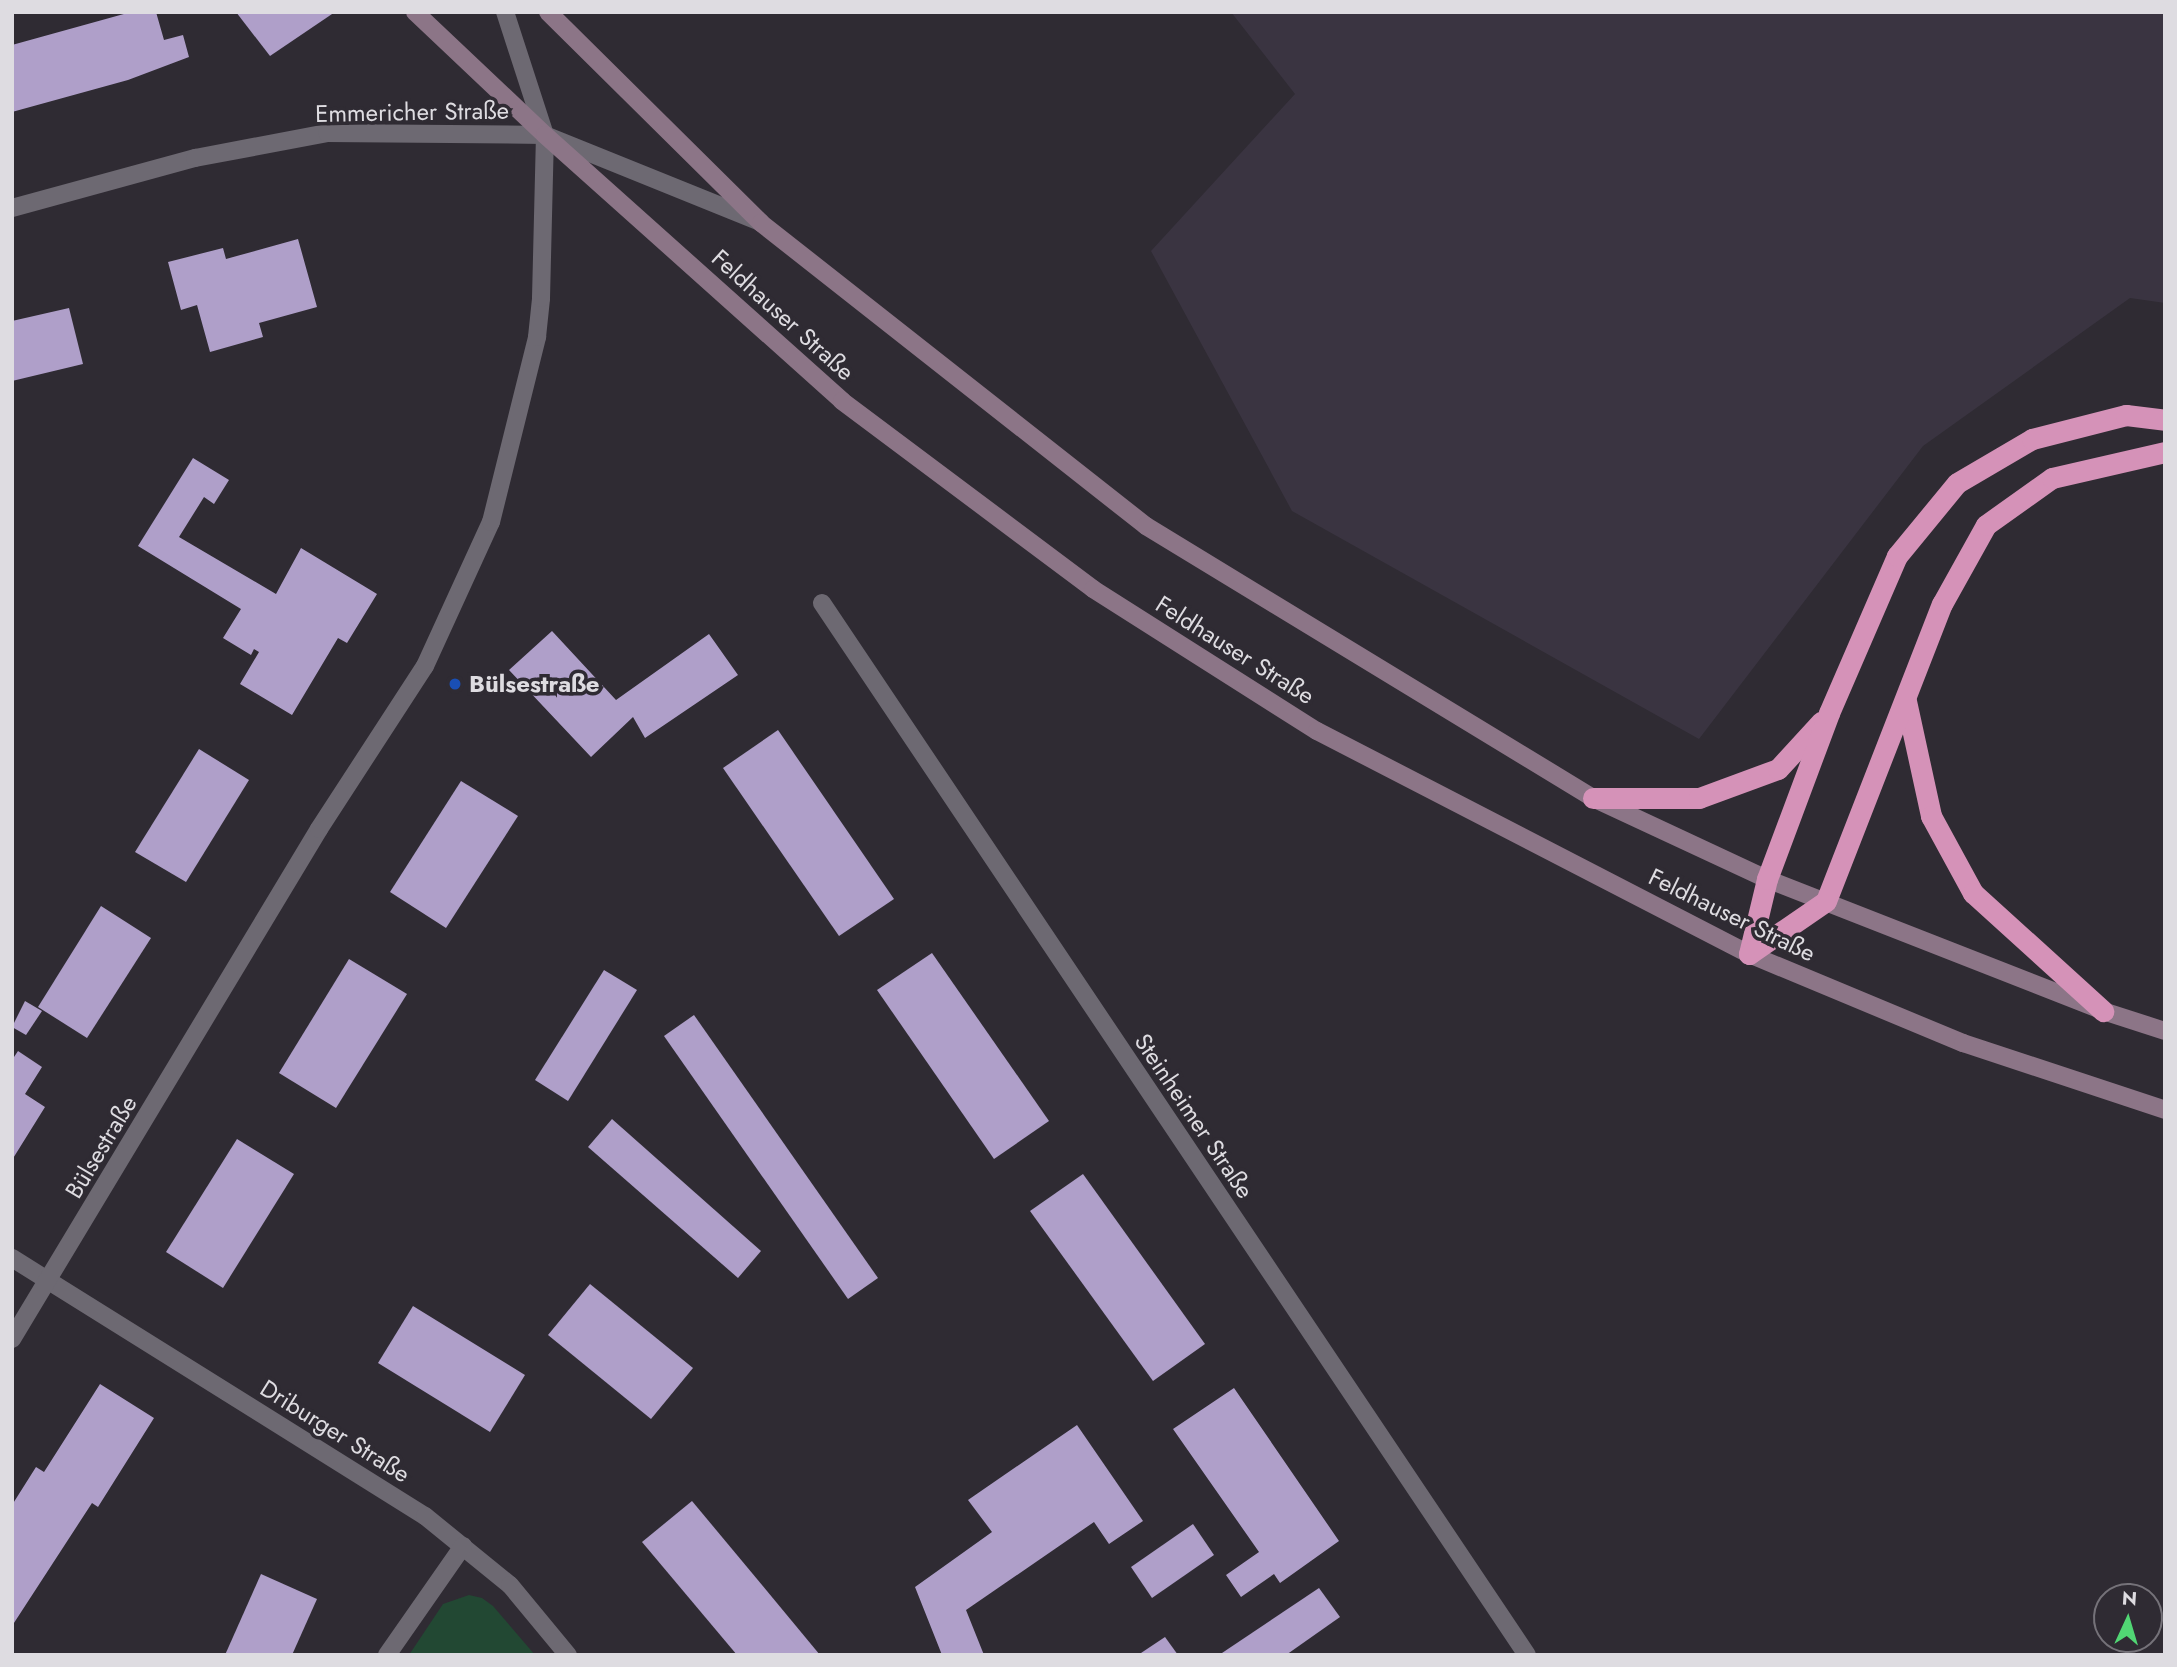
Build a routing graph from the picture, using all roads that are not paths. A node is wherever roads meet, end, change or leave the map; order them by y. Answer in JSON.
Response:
{"nodes":[{"id":1,"x":415,"y":12,"type":"edge"},
{"id":2,"x":505,"y":12,"type":"edge"},
{"id":3,"x":548,"y":12,"type":"edge"},
{"id":4,"x":545,"y":135,"type":"junction"},
{"id":5,"x":12,"y":208,"type":"edge"},
{"id":6,"x":761,"y":223,"type":"junction"},
{"id":7,"x":2165,"y":420,"type":"edge"},
{"id":8,"x":2165,"y":452,"type":"edge"},
{"id":9,"x":822,"y":603,"type":"dead end"},
{"id":10,"x":1906,"y":701,"type":"junction"},
{"id":11,"x":1829,"y":713,"type":"junction"},
{"id":12,"x":1593,"y":798,"type":"junction"},
{"id":13,"x":1767,"y":878,"type":"junction"},
{"id":14,"x":1826,"y":901,"type":"junction"},
{"id":15,"x":1749,"y":954,"type":"junction"},
{"id":16,"x":2103,"y":1012,"type":"junction"},
{"id":17,"x":2165,"y":1031,"type":"edge"},
{"id":18,"x":2165,"y":1110,"type":"edge"},
{"id":19,"x":12,"y":1258,"type":"edge"},
{"id":20,"x":50,"y":1281,"type":"junction"},
{"id":21,"x":12,"y":1339,"type":"edge"},
{"id":22,"x":463,"y":1546,"type":"junction"},
{"id":23,"x":387,"y":1655,"type":"edge"},
{"id":24,"x":568,"y":1655,"type":"edge"},
{"id":25,"x":1527,"y":1655,"type":"edge"}],
"edges":[{"from":1,"to":4,"type":"street","name":"Feldhauser Straße"},
{"from":2,"to":4,"type":"street","name":"Bülsestraße"},
{"from":3,"to":6,"type":"street","name":"Feldhauser Straße"},
{"from":4,"to":5,"type":"street","name":"Emmericher Straße"},
{"from":4,"to":6,"type":"street","name":"Emmericher Straße"},
{"from":4,"to":15,"type":"street","name":"Feldhauser Straße"},
{"from":4,"to":20,"type":"street","name":"Bülsestraße"},
{"from":6,"to":12,"type":"street","name":"Feldhauser Straße"},
{"from":7,"to":11,"type":"highway"},
{"from":8,"to":10,"type":"highway"},
{"from":9,"to":25,"type":"street","name":"Steinheimer Straße"},
{"from":10,"to":14,"type":"highway"},
{"from":10,"to":16,"type":"highway"},
{"from":11,"to":12,"type":"highway"},
{"from":11,"to":13,"type":"highway"},
{"from":12,"to":13,"type":"street","name":"Feldhauser Straße"},
{"from":13,"to":14,"type":"street","name":"Feldhauser Straße"},
{"from":13,"to":15,"type":"highway"},
{"from":14,"to":15,"type":"highway"},
{"from":14,"to":16,"type":"street","name":"Feldhauser Straße"},
{"from":15,"to":18,"type":"street","name":"Feldhauser Straße"},
{"from":16,"to":17,"type":"street","name":"Feldhauser Straße"},
{"from":19,"to":20,"type":"street","name":"Driburger Straße"},
{"from":20,"to":21,"type":"street","name":"Bülsestraße"},
{"from":20,"to":22,"type":"street","name":"Driburger Straße"},
{"from":22,"to":23,"type":"street"},
{"from":22,"to":24,"type":"street","name":"Driburger Straße"}]}
